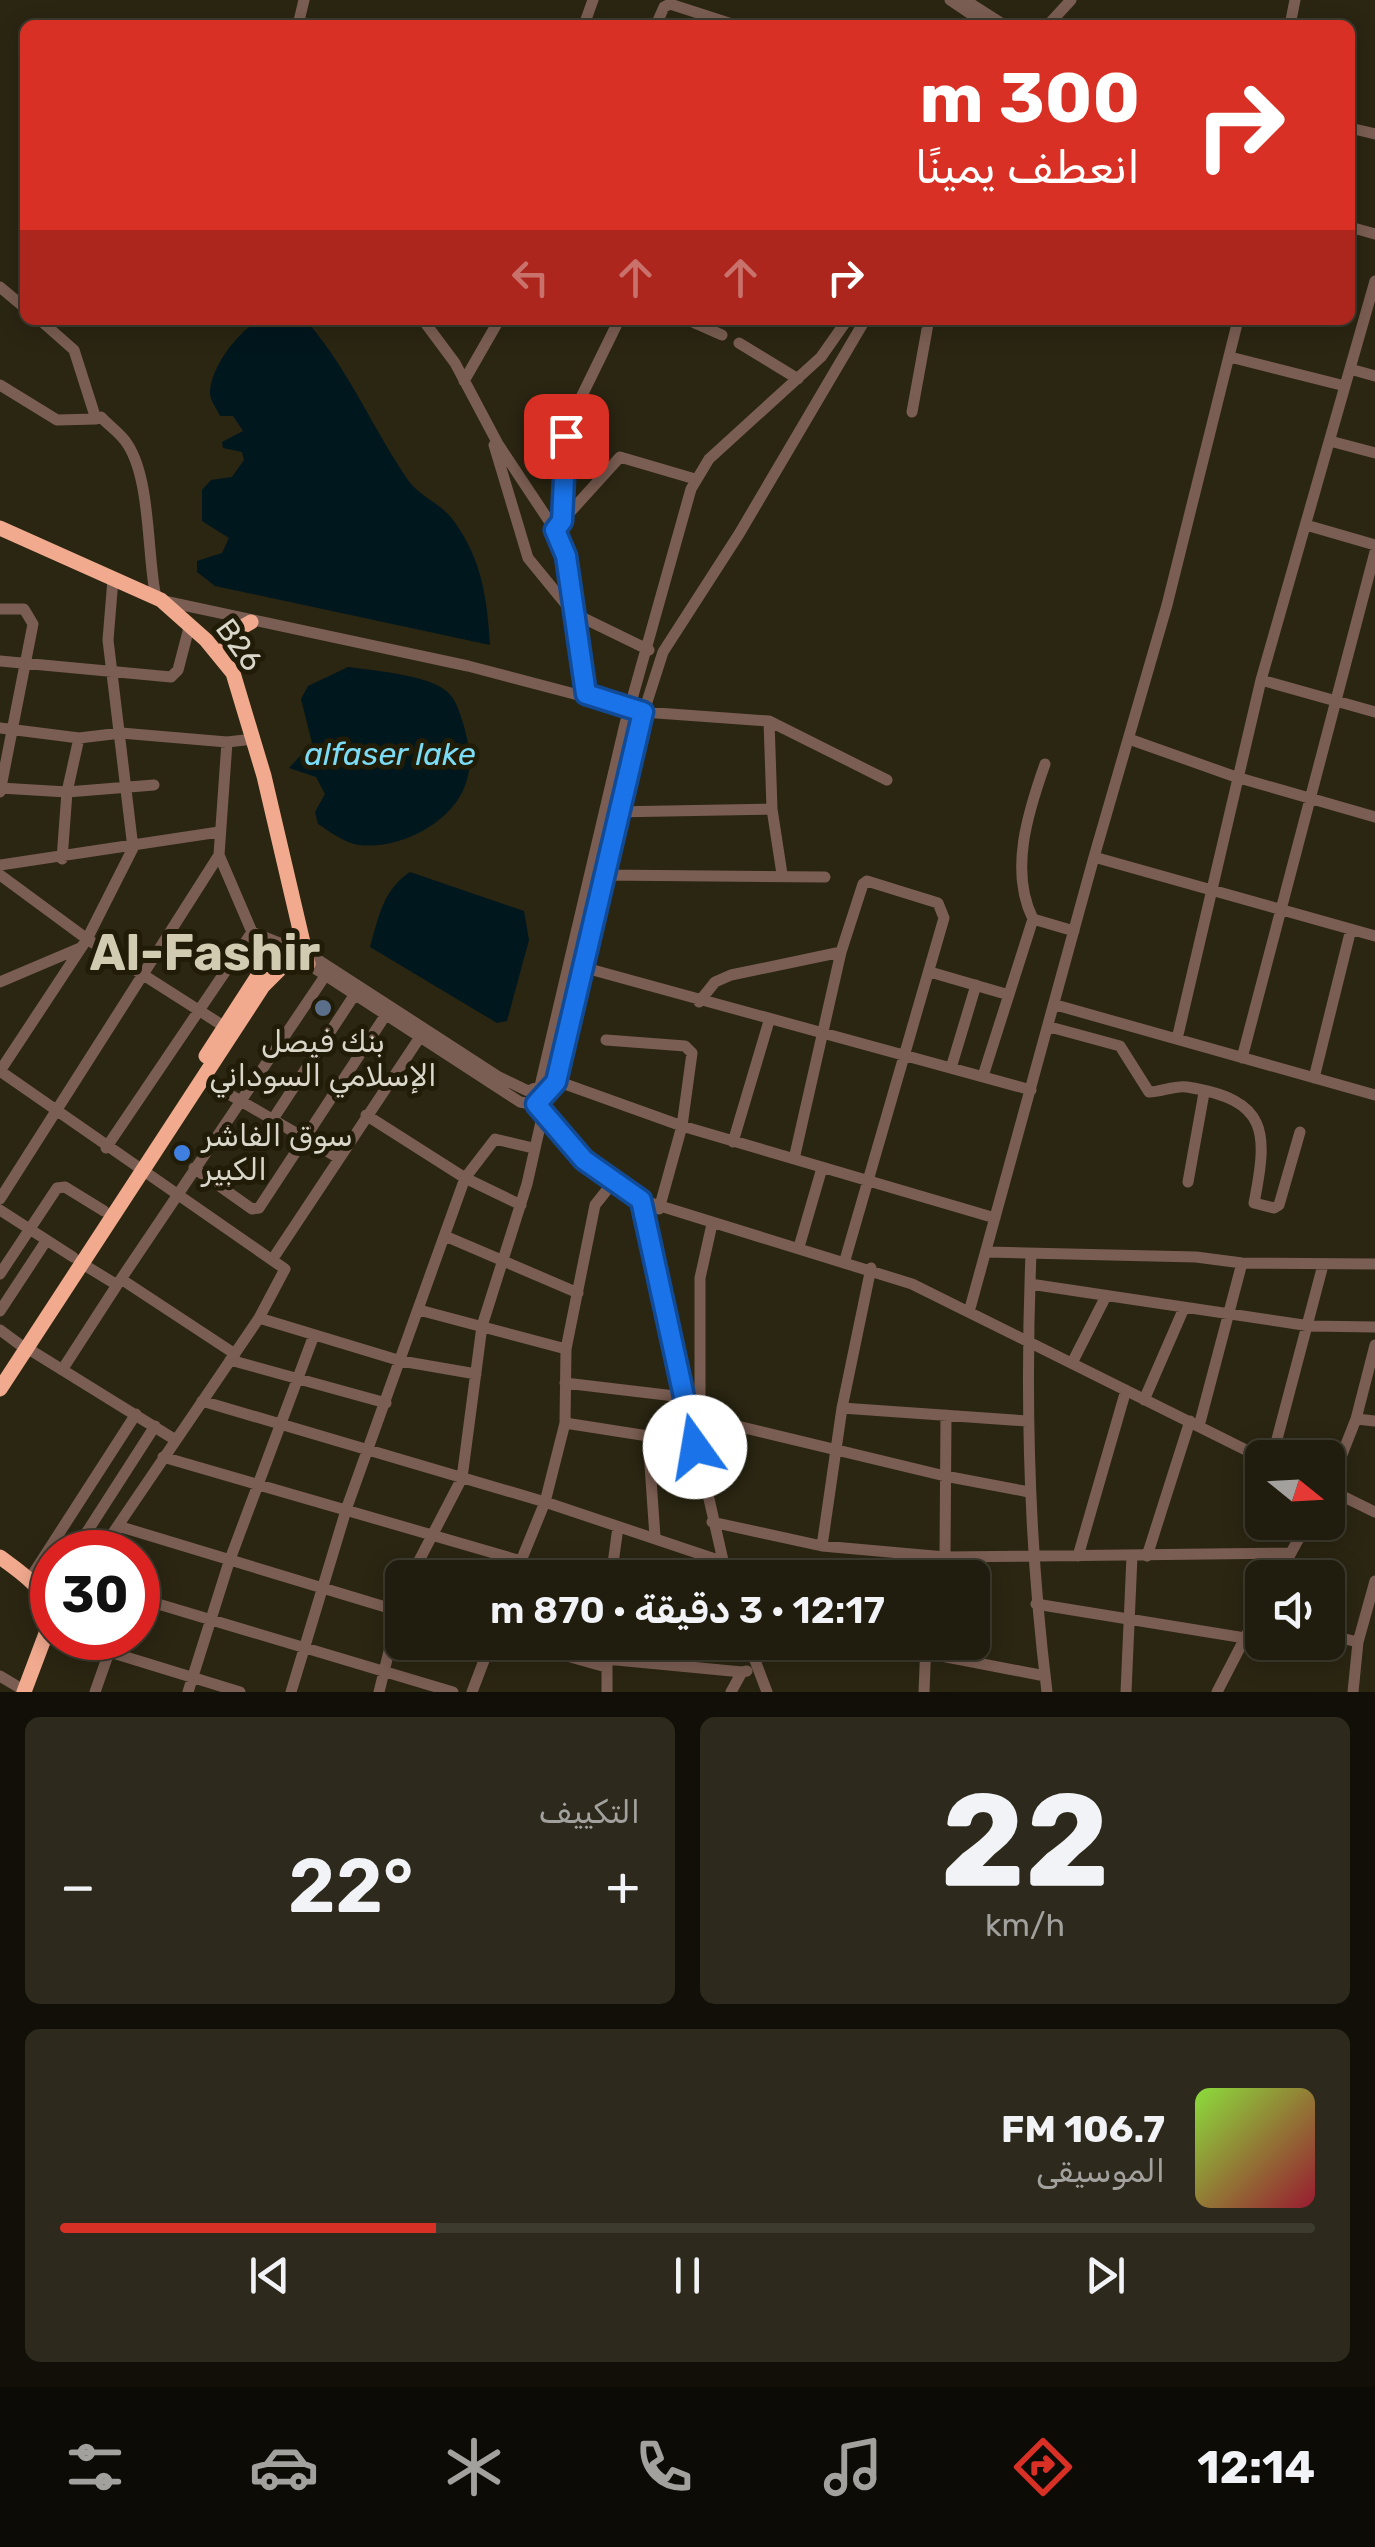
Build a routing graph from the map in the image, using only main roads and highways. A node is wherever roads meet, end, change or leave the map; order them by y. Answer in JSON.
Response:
{"nodes":[{"id":1,"x":0,"y":528,"type":"edge"},
{"id":2,"x":251,"y":622,"type":"road end"},
{"id":3,"x":223,"y":658,"type":"junction"},
{"id":4,"x":297,"y":957,"type":"junction"},
{"id":5,"x":137,"y":1170,"type":"junction"},
{"id":6,"x":77,"y":1260,"type":"junction"},
{"id":7,"x":23,"y":1346,"type":"junction"},
{"id":8,"x":0,"y":1374,"type":"edge"},
{"id":9,"x":0,"y":1388,"type":"edge"},
{"id":10,"x":0,"y":1557,"type":"edge"},
{"id":11,"x":30,"y":1581,"type":"edge"},
{"id":12,"x":37,"y":1660,"type":"edge"},
{"id":13,"x":24,"y":1691,"type":"edge"}],
"edges":[{"from":1,"to":3,"type":"highway","name":"B26"},
{"from":2,"to":3,"type":"highway"},
{"from":3,"to":4,"type":"highway","name":"B26"},
{"from":4,"to":5,"type":"highway"},
{"from":4,"to":5,"type":"highway"},
{"from":5,"to":6,"type":"highway"},
{"from":5,"to":6,"type":"highway"},
{"from":6,"to":7,"type":"highway"},
{"from":7,"to":8,"type":"highway"},
{"from":7,"to":9,"type":"highway"},
{"from":10,"to":11,"type":"highway"},
{"from":12,"to":13,"type":"highway"}]}
